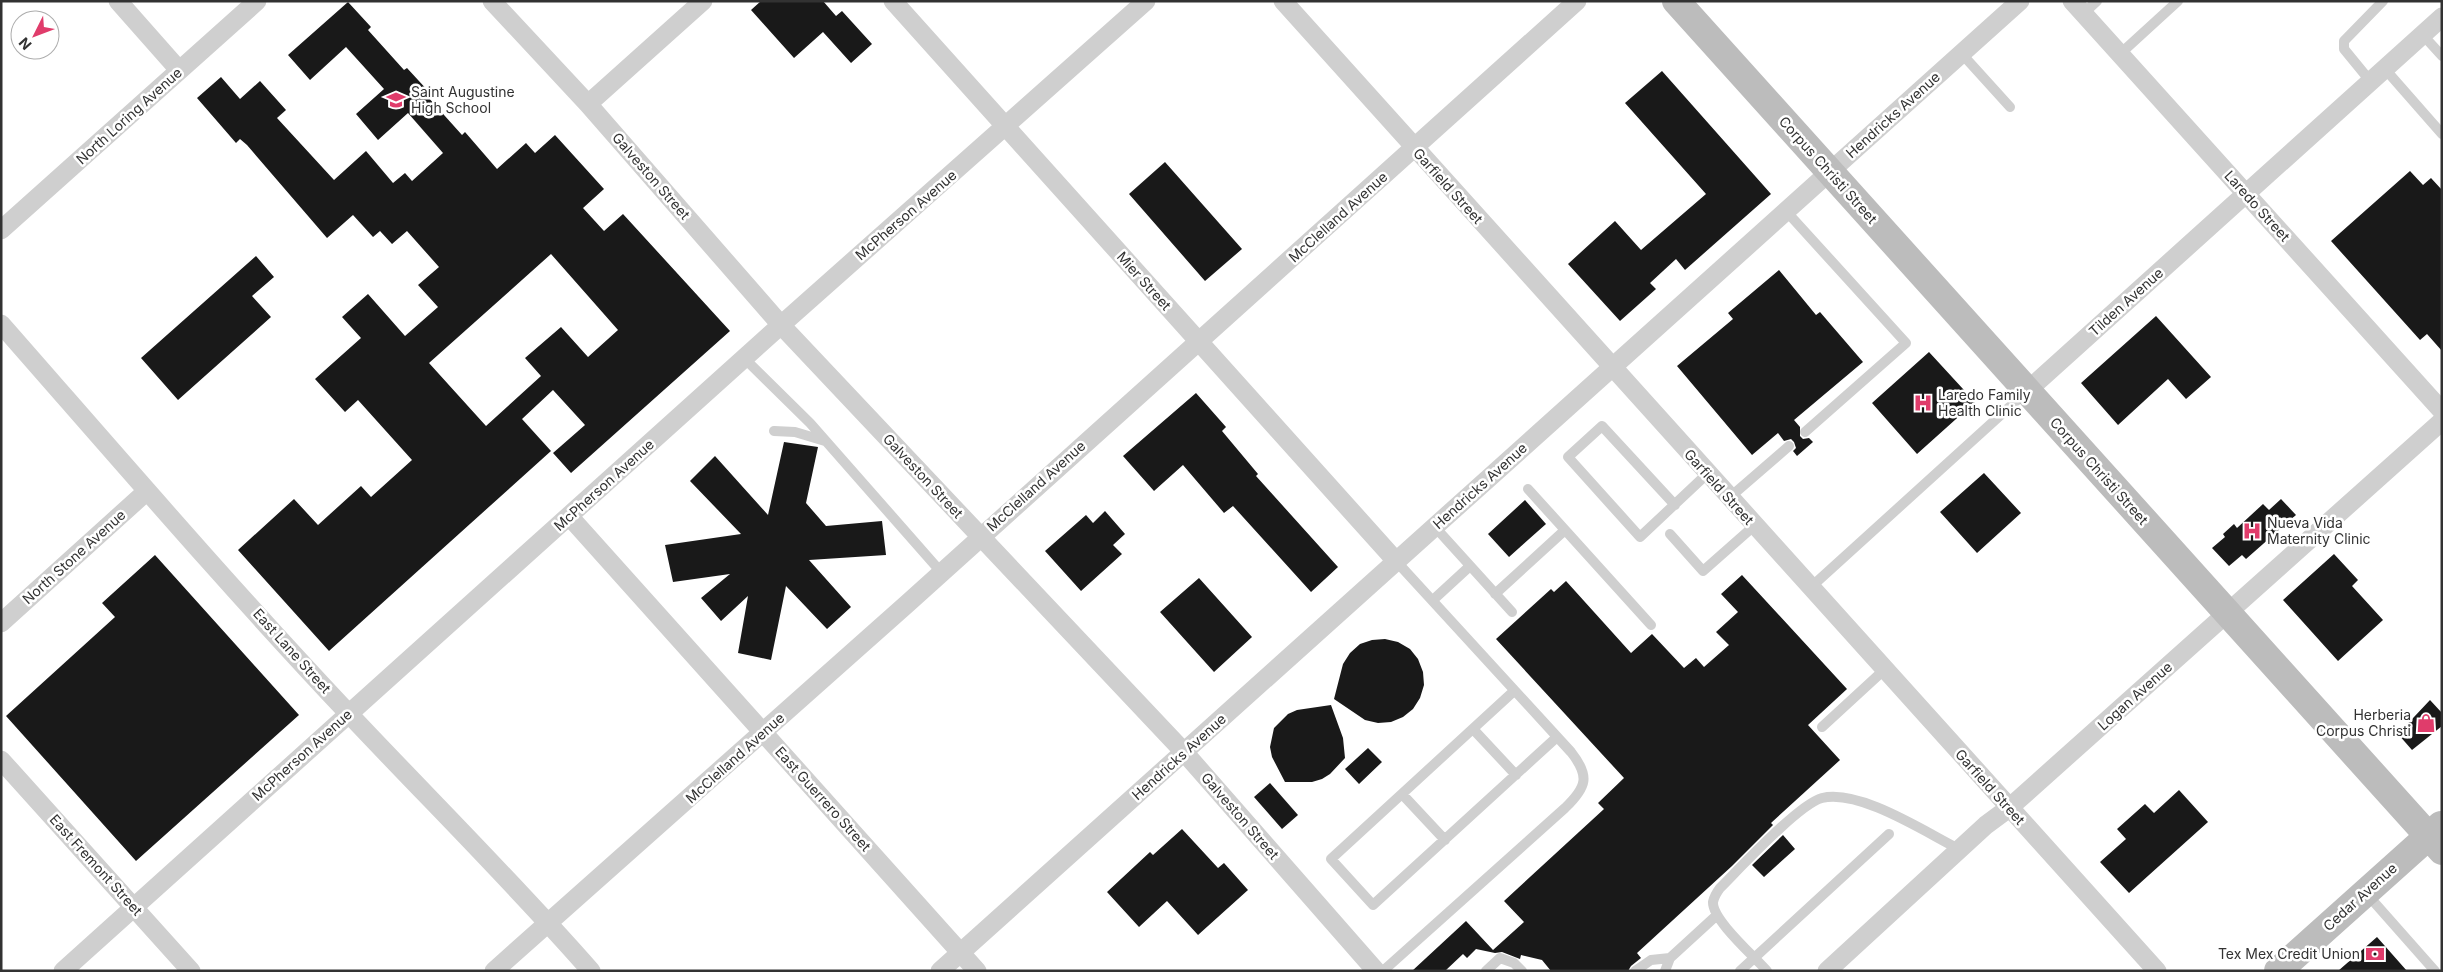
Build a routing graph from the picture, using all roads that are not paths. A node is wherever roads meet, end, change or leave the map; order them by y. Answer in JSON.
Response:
{"nodes":[{"id":1,"x":118,"y":1,"type":"edge"},
{"id":2,"x":257,"y":1,"type":"edge"},
{"id":3,"x":492,"y":1,"type":"edge"},
{"id":4,"x":702,"y":1,"type":"edge"},
{"id":5,"x":893,"y":1,"type":"edge"},
{"id":6,"x":1146,"y":1,"type":"edge"},
{"id":7,"x":1282,"y":1,"type":"edge"},
{"id":8,"x":1578,"y":1,"type":"edge"},
{"id":9,"x":1676,"y":1,"type":"edge"},
{"id":10,"x":2020,"y":1,"type":"edge"},
{"id":11,"x":2178,"y":1,"type":"edge"},
{"id":12,"x":2383,"y":1,"type":"edge"},
{"id":13,"x":2084,"y":5,"type":"edge"},
{"id":14,"x":2442,"y":17,"type":"edge"},
{"id":15,"x":2422,"y":34,"type":"junction"},
{"id":16,"x":1962,"y":54,"type":"junction"},
{"id":17,"x":2120,"y":54,"type":"junction"},
{"id":18,"x":2442,"y":56,"type":"edge"},
{"id":19,"x":2385,"y":69,"type":"junction"},
{"id":20,"x":180,"y":70,"type":"junction"},
{"id":21,"x":2370,"y":82,"type":"junction"},
{"id":22,"x":588,"y":104,"type":"junction"},
{"id":23,"x":2010,"y":107,"type":"dead end"},
{"id":24,"x":1006,"y":127,"type":"junction"},
{"id":25,"x":2442,"y":134,"type":"edge"},
{"id":26,"x":1414,"y":148,"type":"junction"},
{"id":27,"x":1830,"y":172,"type":"junction"},
{"id":28,"x":2247,"y":194,"type":"junction"},
{"id":29,"x":1786,"y":211,"type":"junction"},
{"id":30,"x":1,"y":230,"type":"edge"},
{"id":31,"x":1,"y":324,"type":"edge"},
{"id":32,"x":781,"y":325,"type":"junction"},
{"id":33,"x":1199,"y":342,"type":"junction"},
{"id":34,"x":745,"y":359,"type":"junction"},
{"id":35,"x":1612,"y":367,"type":"junction"},
{"id":36,"x":2027,"y":391,"type":"junction"},
{"id":37,"x":2442,"y":411,"type":"edge"},
{"id":38,"x":2442,"y":421,"type":"edge"},
{"id":39,"x":774,"y":431,"type":"dead end"},
{"id":40,"x":1805,"y":432,"type":"dead end"},
{"id":41,"x":826,"y":441,"type":"junction"},
{"id":42,"x":1789,"y":446,"type":"dead end"},
{"id":43,"x":1708,"y":474,"type":"junction"},
{"id":44,"x":1528,"y":489,"type":"dead end"},
{"id":45,"x":147,"y":492,"type":"junction"},
{"id":46,"x":1729,"y":498,"type":"junction"},
{"id":47,"x":1675,"y":506,"type":"junction"},
{"id":48,"x":569,"y":516,"type":"junction"},
{"id":49,"x":1754,"y":526,"type":"junction"},
{"id":50,"x":1435,"y":527,"type":"junction"},
{"id":51,"x":1565,"y":530,"type":"junction"},
{"id":52,"x":1670,"y":534,"type":"dead end"},
{"id":53,"x":980,"y":536,"type":"junction"},
{"id":54,"x":1396,"y":561,"type":"junction"},
{"id":55,"x":1470,"y":566,"type":"junction"},
{"id":56,"x":941,"y":572,"type":"junction"},
{"id":57,"x":1810,"y":588,"type":"junction"},
{"id":58,"x":1496,"y":594,"type":"junction"},
{"id":59,"x":1433,"y":600,"type":"junction"},
{"id":60,"x":1512,"y":612,"type":"dead end"},
{"id":61,"x":2227,"y":614,"type":"junction"},
{"id":62,"x":1,"y":623,"type":"edge"},
{"id":63,"x":1651,"y":625,"type":"dead end"},
{"id":64,"x":1884,"y":670,"type":"junction"},
{"id":65,"x":1514,"y":691,"type":"junction"},
{"id":66,"x":349,"y":714,"type":"junction"},
{"id":67,"x":1822,"y":728,"type":"dead end"},
{"id":68,"x":1473,"y":729,"type":"junction"},
{"id":69,"x":764,"y":733,"type":"junction"},
{"id":70,"x":1557,"y":738,"type":"junction"},
{"id":71,"x":1184,"y":752,"type":"junction"},
{"id":72,"x":1,"y":760,"type":"edge"},
{"id":73,"x":1516,"y":775,"type":"junction"},
{"id":74,"x":1402,"y":794,"type":"junction"},
{"id":75,"x":2010,"y":808,"type":"junction"},
{"id":76,"x":1889,"y":834,"type":"dead end"},
{"id":77,"x":2437,"y":837,"type":"edge"},
{"id":78,"x":1445,"y":840,"type":"junction"},
{"id":79,"x":1959,"y":849,"type":"junction"},
{"id":80,"x":2366,"y":892,"type":"junction"},
{"id":81,"x":133,"y":907,"type":"junction"},
{"id":82,"x":1718,"y":916,"type":"junction"},
{"id":83,"x":549,"y":922,"type":"junction"},
{"id":84,"x":960,"y":952,"type":"junction"},
{"id":85,"x":1754,"y":957,"type":"junction"},
{"id":86,"x":1670,"y":958,"type":"junction"},
{"id":87,"x":64,"y":971,"type":"edge"},
{"id":88,"x":191,"y":971,"type":"edge"},
{"id":89,"x":494,"y":971,"type":"edge"},
{"id":90,"x":592,"y":971,"type":"edge"},
{"id":91,"x":940,"y":971,"type":"edge"},
{"id":92,"x":977,"y":971,"type":"edge"},
{"id":93,"x":1376,"y":971,"type":"edge"},
{"id":94,"x":1383,"y":971,"type":"edge"},
{"id":95,"x":1486,"y":971,"type":"edge"},
{"id":96,"x":1522,"y":971,"type":"edge"},
{"id":97,"x":1635,"y":971,"type":"edge"},
{"id":98,"x":1665,"y":971,"type":"edge"},
{"id":99,"x":1740,"y":971,"type":"edge"},
{"id":100,"x":1767,"y":971,"type":"edge"},
{"id":101,"x":1827,"y":971,"type":"edge"},
{"id":102,"x":2157,"y":971,"type":"edge"},
{"id":103,"x":2278,"y":971,"type":"edge"},
{"id":104,"x":2435,"y":971,"type":"edge"}],
"edges":[{"from":1,"to":20,"type":"street"},
{"from":2,"to":20,"type":"street","name":"North Loring Avenue"},
{"from":3,"to":22,"type":"street","name":"Galveston Street"},
{"from":4,"to":22,"type":"street"},
{"from":5,"to":24,"type":"street","name":"Mier Street"},
{"from":6,"to":24,"type":"street","name":"McPherson Avenue"},
{"from":7,"to":26,"type":"street","name":"Garfield Street"},
{"from":8,"to":26,"type":"street","name":"McClelland Avenue"},
{"from":9,"to":27,"type":"main road","name":"Corpus Christi Street"},
{"from":10,"to":16,"type":"street","name":"Hendricks Avenue"},
{"from":11,"to":17,"type":"lane"},
{"from":12,"to":21,"type":"lane"},
{"from":13,"to":17,"type":"street","name":"Laredo Street"},
{"from":14,"to":15,"type":"street","name":"Tilden Avenue"},
{"from":15,"to":18,"type":"lane"},
{"from":15,"to":19,"type":"street","name":"Tilden Avenue"},
{"from":16,"to":23,"type":"lane"},
{"from":16,"to":27,"type":"street","name":"Hendricks Avenue"},
{"from":17,"to":28,"type":"street","name":"Laredo Street"},
{"from":19,"to":21,"type":"street","name":"Tilden Avenue"},
{"from":19,"to":25,"type":"lane"},
{"from":20,"to":30,"type":"street","name":"North Loring Avenue"},
{"from":21,"to":28,"type":"street","name":"Tilden Avenue"},
{"from":22,"to":32,"type":"street","name":"Galveston Street"},
{"from":24,"to":32,"type":"street","name":"McPherson Avenue"},
{"from":24,"to":33,"type":"street","name":"Mier Street"},
{"from":26,"to":33,"type":"street","name":"McClelland Avenue"},
{"from":26,"to":35,"type":"street","name":"Garfield Street"},
{"from":27,"to":29,"type":"street","name":"Hendricks Avenue"},
{"from":27,"to":36,"type":"main road","name":"Corpus Christi Street"},
{"from":28,"to":36,"type":"street","name":"Tilden Avenue"},
{"from":28,"to":37,"type":"street","name":"Laredo Street"},
{"from":29,"to":35,"type":"street","name":"Hendricks Avenue"},
{"from":29,"to":40,"type":"lane"},
{"from":31,"to":45,"type":"street","name":"East Lane Street"},
{"from":32,"to":34,"type":"street","name":"McPherson Avenue"},
{"from":32,"to":53,"type":"street","name":"Galveston Street"},
{"from":33,"to":53,"type":"street","name":"McClelland Avenue"},
{"from":33,"to":54,"type":"street","name":"Mier Street"},
{"from":34,"to":41,"type":"lane"},
{"from":34,"to":48,"type":"street","name":"McPherson Avenue"},
{"from":35,"to":43,"type":"street","name":"Garfield Street"},
{"from":35,"to":50,"type":"street","name":"Hendricks Avenue"},
{"from":36,"to":57,"type":"lane","name":"Tilden Avenue"},
{"from":36,"to":61,"type":"main road","name":"Corpus Christi Street"},
{"from":38,"to":61,"type":"street","name":"Logan Avenue"},
{"from":39,"to":41,"type":"lane"},
{"from":41,"to":56,"type":"lane"},
{"from":42,"to":46,"type":"lane"},
{"from":43,"to":46,"type":"street","name":"Garfield Street"},
{"from":43,"to":47,"type":"lane"},
{"from":44,"to":51,"type":"lane"},
{"from":45,"to":62,"type":"street","name":"North Stone Avenue"},
{"from":45,"to":66,"type":"street","name":"East Lane Street"},
{"from":46,"to":49,"type":"street","name":"Garfield Street"},
{"from":47,"to":47,"type":"lane"},
{"from":48,"to":66,"type":"street","name":"McPherson Avenue"},
{"from":48,"to":69,"type":"street","name":"East Guerrero Street"},
{"from":49,"to":52,"type":"lane"},
{"from":49,"to":57,"type":"street","name":"Garfield Street"},
{"from":50,"to":54,"type":"street","name":"Hendricks Avenue"},
{"from":50,"to":55,"type":"lane"},
{"from":51,"to":58,"type":"lane"},
{"from":51,"to":63,"type":"lane"},
{"from":53,"to":56,"type":"street","name":"McClelland Avenue"},
{"from":53,"to":71,"type":"street","name":"Galveston Street"},
{"from":54,"to":59,"type":"lane"},
{"from":54,"to":71,"type":"street","name":"Hendricks Avenue"},
{"from":55,"to":58,"type":"lane"},
{"from":55,"to":59,"type":"lane"},
{"from":56,"to":69,"type":"street","name":"McClelland Avenue"},
{"from":57,"to":64,"type":"street","name":"Garfield Street"},
{"from":58,"to":60,"type":"lane"},
{"from":59,"to":65,"type":"lane"},
{"from":61,"to":75,"type":"street","name":"Logan Avenue"},
{"from":61,"to":77,"type":"main road","name":"Corpus Christi Street"},
{"from":64,"to":67,"type":"lane"},
{"from":64,"to":75,"type":"street","name":"Garfield Street"},
{"from":65,"to":68,"type":"lane"},
{"from":65,"to":70,"type":"lane"},
{"from":66,"to":81,"type":"street","name":"McPherson Avenue"},
{"from":66,"to":83,"type":"street","name":"East Lane Street"},
{"from":68,"to":73,"type":"lane"},
{"from":68,"to":74,"type":"lane"},
{"from":69,"to":83,"type":"street","name":"McClelland Avenue"},
{"from":69,"to":84,"type":"street","name":"East Guerrero Street"},
{"from":70,"to":73,"type":"lane"},
{"from":70,"to":94,"type":"lane"},
{"from":71,"to":84,"type":"street","name":"Hendricks Avenue"},
{"from":71,"to":93,"type":"street","name":"Galveston Street"},
{"from":72,"to":81,"type":"street","name":"East Fremont Street"},
{"from":73,"to":78,"type":"lane"},
{"from":74,"to":78,"type":"lane"},
{"from":74,"to":78,"type":"lane"},
{"from":75,"to":79,"type":"street","name":"Logan Avenue"},
{"from":75,"to":102,"type":"street","name":"Garfield Street"},
{"from":76,"to":85,"type":"lane"},
{"from":77,"to":80,"type":"main road","name":"Cedar Avenue"},
{"from":79,"to":82,"type":"lane"},
{"from":79,"to":101,"type":"street","name":"Logan Avenue"},
{"from":80,"to":103,"type":"main road","name":"Cedar Avenue"},
{"from":80,"to":104,"type":"lane"},
{"from":81,"to":87,"type":"street","name":"McPherson Avenue"},
{"from":81,"to":88,"type":"street","name":"East Fremont Street"},
{"from":82,"to":85,"type":"lane"},
{"from":82,"to":86,"type":"lane"},
{"from":83,"to":89,"type":"street","name":"McClelland Avenue"},
{"from":83,"to":90,"type":"street","name":"East Lane Street"},
{"from":84,"to":91,"type":"street","name":"Hendricks Avenue"},
{"from":84,"to":92,"type":"street","name":"East Guerrero Street"},
{"from":85,"to":99,"type":"lane"},
{"from":85,"to":100,"type":"lane"},
{"from":86,"to":97,"type":"lane"},
{"from":86,"to":98,"type":"lane"},
{"from":95,"to":96,"type":"lane"}]}
